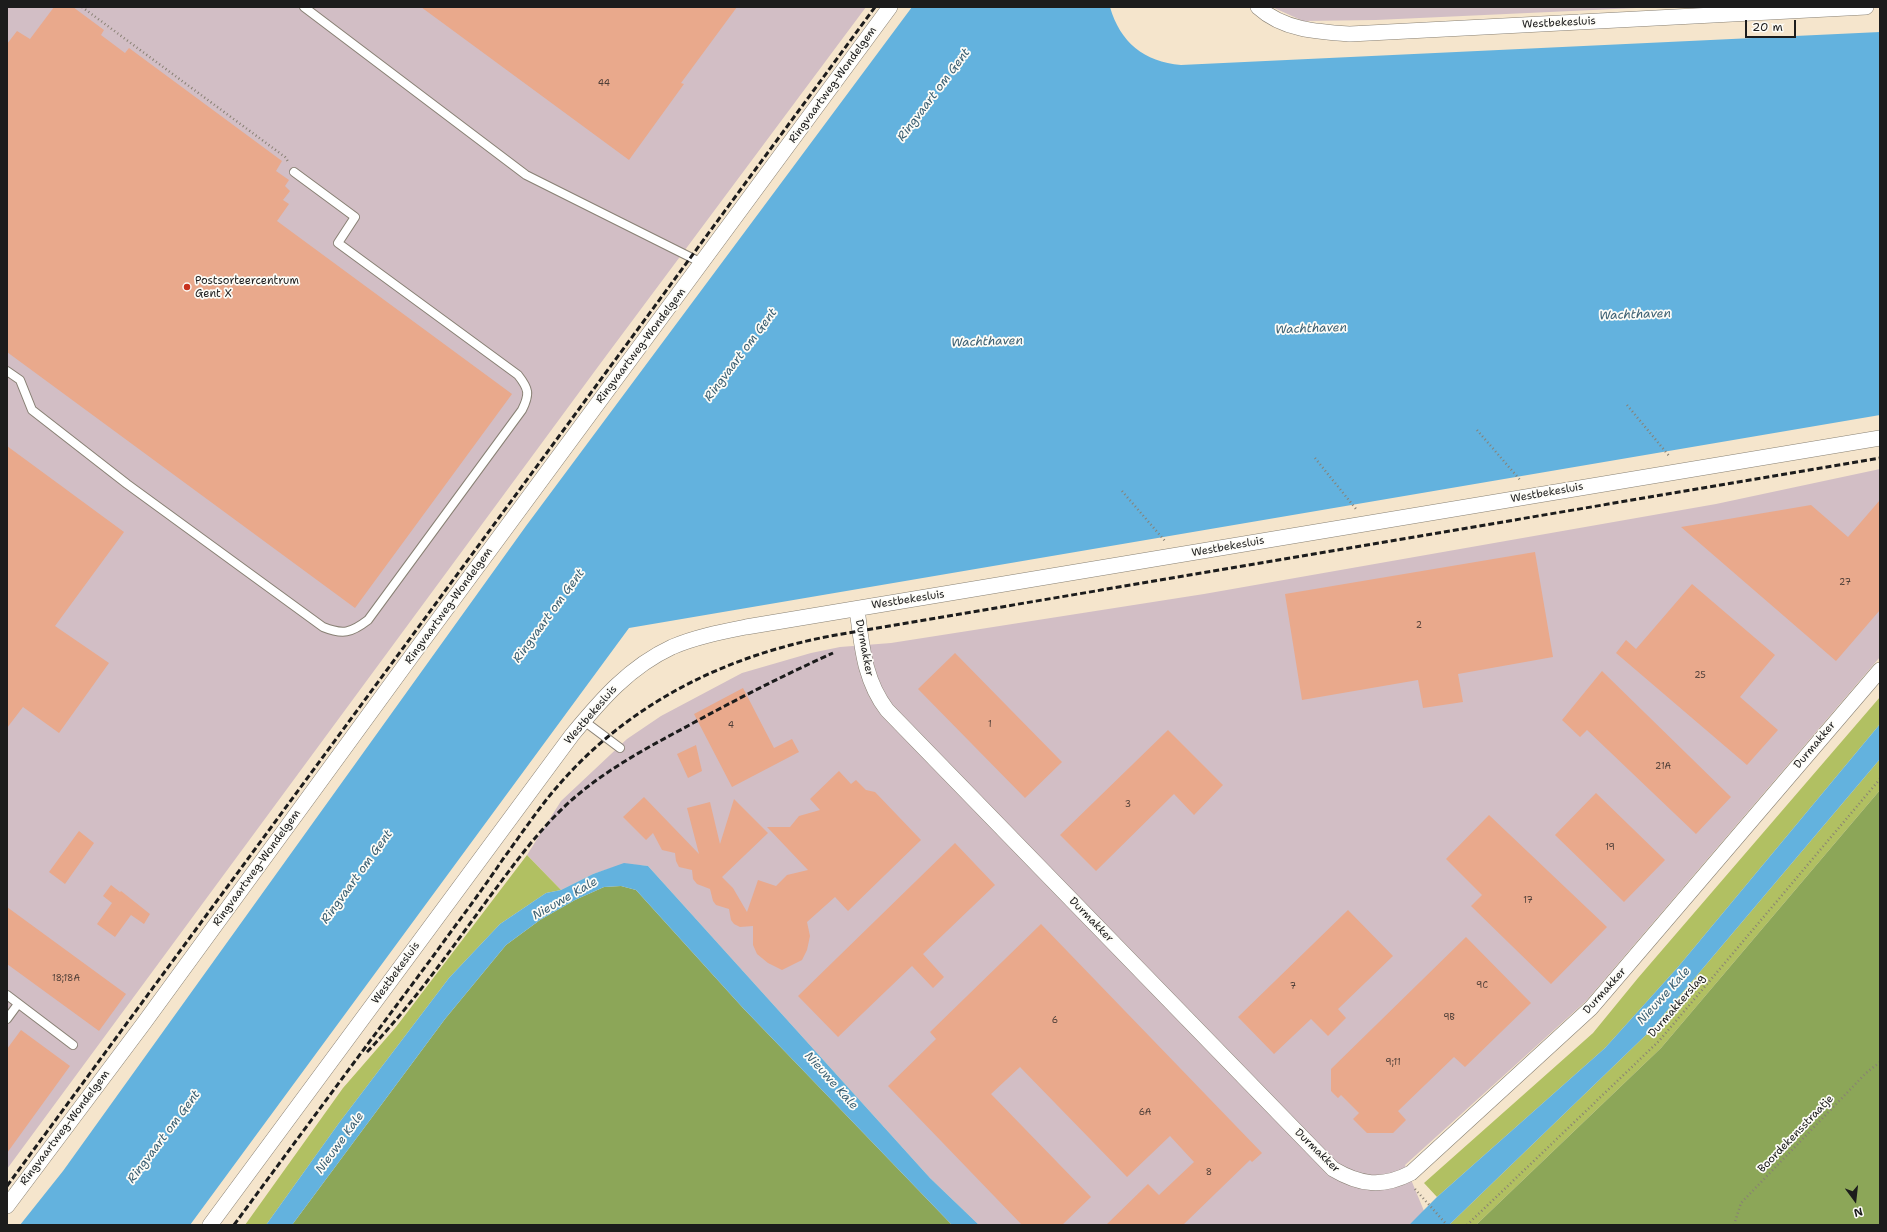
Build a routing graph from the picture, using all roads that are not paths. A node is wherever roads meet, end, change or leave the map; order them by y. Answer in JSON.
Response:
{"nodes":[{"id":1,"x":304,"y":7,"type":"edge"},
{"id":2,"x":890,"y":7,"type":"edge"},
{"id":3,"x":1258,"y":7,"type":"edge"},
{"id":4,"x":1866,"y":7,"type":"edge"},
{"id":5,"x":294,"y":172,"type":"road end"},
{"id":6,"x":702,"y":263,"type":"junction"},
{"id":7,"x":7,"y":371,"type":"edge"},
{"id":8,"x":1880,"y":438,"type":"edge"},
{"id":9,"x":857,"y":609,"type":"junction"},
{"id":10,"x":1880,"y":670,"type":"edge"},
{"id":11,"x":584,"y":721,"type":"junction"},
{"id":12,"x":620,"y":748,"type":"dead end"},
{"id":13,"x":7,"y":996,"type":"edge"},
{"id":14,"x":18,"y":1004,"type":"junction"},
{"id":15,"x":7,"y":1019,"type":"edge"},
{"id":16,"x":72,"y":1045,"type":"dead end"},
{"id":17,"x":7,"y":1206,"type":"edge"},
{"id":18,"x":210,"y":1225,"type":"edge"}],
"edges":[{"from":1,"to":6,"type":"lane"},
{"from":2,"to":6,"type":"street","name":"Ringvaartweg-Wondelgem"},
{"from":3,"to":4,"type":"street","name":"Westbekesluis"},
{"from":5,"to":7,"type":"lane"},
{"from":6,"to":17,"type":"street","name":"Ringvaartweg-Wondelgem"},
{"from":8,"to":9,"type":"street","name":"Westbekesluis"},
{"from":9,"to":10,"type":"street","name":"Durmakker"},
{"from":9,"to":11,"type":"street","name":"Westbekesluis"},
{"from":11,"to":12,"type":"lane"},
{"from":11,"to":18,"type":"street","name":"Westbekesluis"},
{"from":13,"to":14,"type":"lane"},
{"from":14,"to":15,"type":"lane"},
{"from":14,"to":16,"type":"lane"}]}
